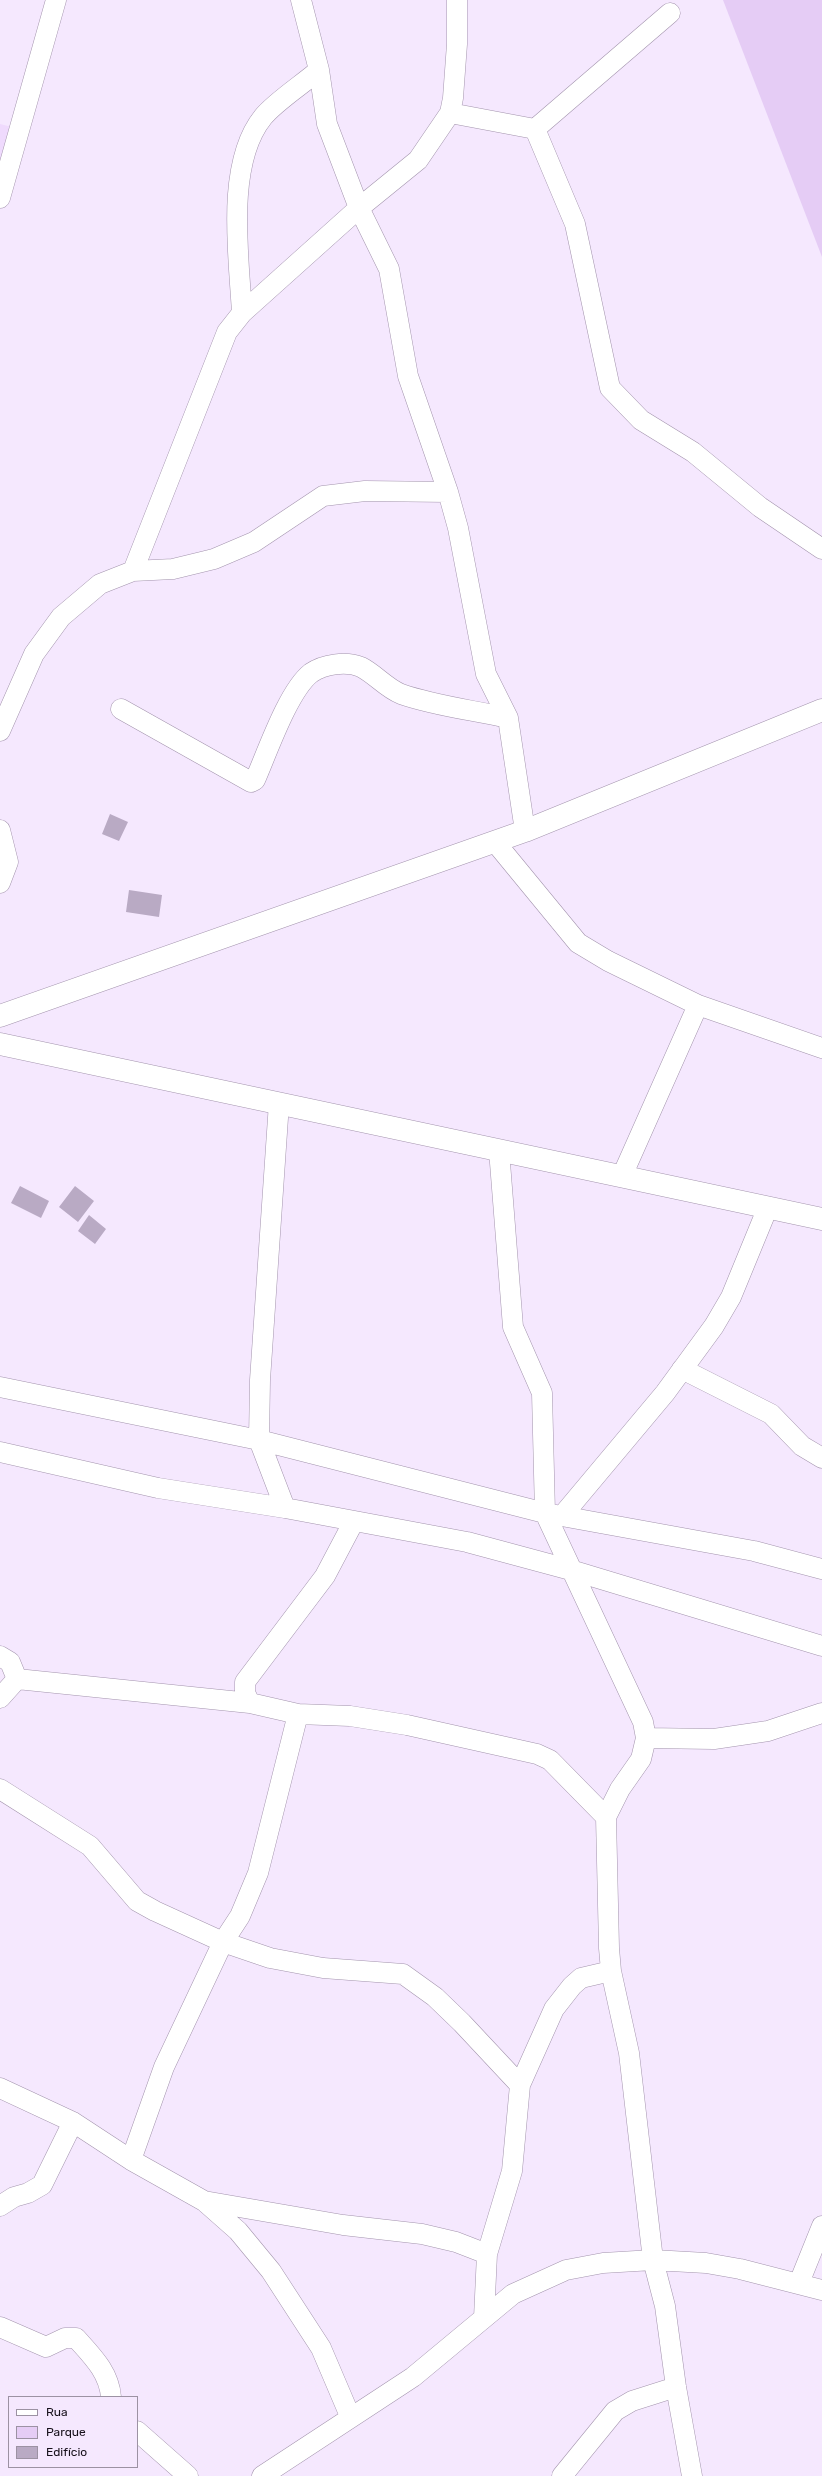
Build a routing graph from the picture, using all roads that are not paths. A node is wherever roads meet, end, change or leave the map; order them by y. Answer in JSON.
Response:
{"nodes":[{"id":1,"x":56,"y":0,"type":"edge"},
{"id":2,"x":301,"y":0,"type":"edge"},
{"id":3,"x":457,"y":0,"type":"edge"},
{"id":4,"x":670,"y":12,"type":"dead end"},
{"id":5,"x":319,"y":70,"type":"junction"},
{"id":6,"x":450,"y":113,"type":"junction"},
{"id":7,"x":535,"y":129,"type":"junction"},
{"id":8,"x":0,"y":198,"type":"edge"},
{"id":9,"x":359,"y":208,"type":"junction"},
{"id":10,"x":242,"y":313,"type":"junction"},
{"id":11,"x":448,"y":492,"type":"junction"},
{"id":12,"x":822,"y":549,"type":"edge"},
{"id":13,"x":133,"y":571,"type":"junction"},
{"id":14,"x":120,"y":709,"type":"dead end"},
{"id":15,"x":822,"y":710,"type":"edge"},
{"id":16,"x":508,"y":718,"type":"junction"},
{"id":17,"x":0,"y":731,"type":"edge"},
{"id":18,"x":0,"y":830,"type":"edge"},
{"id":19,"x":525,"y":831,"type":"junction"},
{"id":20,"x":495,"y":842,"type":"junction"},
{"id":21,"x":0,"y":883,"type":"edge"},
{"id":22,"x":698,"y":1004,"type":"junction"},
{"id":23,"x":0,"y":1016,"type":"edge"},
{"id":24,"x":0,"y":1044,"type":"edge"},
{"id":25,"x":822,"y":1048,"type":"edge"},
{"id":26,"x":279,"y":1103,"type":"junction"},
{"id":27,"x":499,"y":1150,"type":"junction"},
{"id":28,"x":622,"y":1176,"type":"junction"},
{"id":29,"x":768,"y":1207,"type":"junction"},
{"id":30,"x":822,"y":1219,"type":"edge"},
{"id":31,"x":682,"y":1369,"type":"junction"},
{"id":32,"x":0,"y":1387,"type":"edge"},
{"id":33,"x":259,"y":1440,"type":"junction"},
{"id":34,"x":0,"y":1452,"type":"edge"},
{"id":35,"x":822,"y":1458,"type":"edge"},
{"id":36,"x":285,"y":1508,"type":"junction"},
{"id":37,"x":554,"y":1514,"type":"junction"},
{"id":38,"x":354,"y":1521,"type":"junction"},
{"id":39,"x":820,"y":1562,"type":"edge"},
{"id":40,"x":571,"y":1570,"type":"junction"},
{"id":41,"x":822,"y":1646,"type":"edge"},
{"id":42,"x":0,"y":1656,"type":"edge"},
{"id":43,"x":17,"y":1679,"type":"junction"},
{"id":44,"x":0,"y":1698,"type":"edge"},
{"id":45,"x":250,"y":1703,"type":"junction"},
{"id":46,"x":822,"y":1713,"type":"edge"},
{"id":47,"x":298,"y":1714,"type":"junction"},
{"id":48,"x":646,"y":1738,"type":"junction"},
{"id":49,"x":0,"y":1789,"type":"edge"},
{"id":50,"x":606,"y":1817,"type":"junction"},
{"id":51,"x":223,"y":1942,"type":"junction"},
{"id":52,"x":611,"y":1971,"type":"junction"},
{"id":53,"x":520,"y":2085,"type":"junction"},
{"id":54,"x":0,"y":2088,"type":"edge"},
{"id":55,"x":73,"y":2122,"type":"junction"},
{"id":56,"x":131,"y":2160,"type":"junction"},
{"id":57,"x":204,"y":2201,"type":"junction"},
{"id":58,"x":0,"y":2206,"type":"edge"},
{"id":59,"x":822,"y":2226,"type":"edge"},
{"id":60,"x":487,"y":2254,"type":"junction"},
{"id":61,"x":653,"y":2260,"type":"junction"},
{"id":62,"x":799,"y":2284,"type":"junction"},
{"id":63,"x":822,"y":2290,"type":"edge"},
{"id":64,"x":484,"y":2318,"type":"junction"},
{"id":65,"x":0,"y":2327,"type":"edge"},
{"id":66,"x":676,"y":2387,"type":"junction"},
{"id":67,"x":112,"y":2396,"type":"edge"},
{"id":68,"x":350,"y":2416,"type":"junction"},
{"id":69,"x":138,"y":2432,"type":"edge"},
{"id":70,"x":188,"y":2476,"type":"edge"},
{"id":71,"x":262,"y":2476,"type":"edge"},
{"id":72,"x":562,"y":2476,"type":"edge"},
{"id":73,"x":692,"y":2476,"type":"edge"}],
"edges":[{"from":1,"to":8,"type":"street"},
{"from":2,"to":5,"type":"street"},
{"from":3,"to":6,"type":"street"},
{"from":4,"to":7,"type":"street"},
{"from":5,"to":9,"type":"street"},
{"from":5,"to":10,"type":"street"},
{"from":6,"to":7,"type":"street"},
{"from":6,"to":9,"type":"street"},
{"from":7,"to":12,"type":"street"},
{"from":9,"to":10,"type":"street"},
{"from":9,"to":11,"type":"street"},
{"from":10,"to":13,"type":"street"},
{"from":11,"to":13,"type":"street"},
{"from":11,"to":16,"type":"street"},
{"from":13,"to":17,"type":"street"},
{"from":14,"to":16,"type":"street"},
{"from":15,"to":19,"type":"street"},
{"from":16,"to":19,"type":"street"},
{"from":18,"to":21,"type":"street"},
{"from":19,"to":20,"type":"street"},
{"from":20,"to":22,"type":"street"},
{"from":20,"to":23,"type":"street"},
{"from":22,"to":25,"type":"street"},
{"from":22,"to":28,"type":"street"},
{"from":24,"to":26,"type":"street"},
{"from":26,"to":27,"type":"street"},
{"from":26,"to":33,"type":"street"},
{"from":27,"to":28,"type":"street"},
{"from":27,"to":37,"type":"street"},
{"from":28,"to":29,"type":"street"},
{"from":29,"to":30,"type":"street"},
{"from":29,"to":31,"type":"street"},
{"from":31,"to":35,"type":"street"},
{"from":31,"to":37,"type":"street"},
{"from":32,"to":33,"type":"street"},
{"from":33,"to":36,"type":"street"},
{"from":33,"to":37,"type":"street"},
{"from":34,"to":36,"type":"street"},
{"from":36,"to":38,"type":"street"},
{"from":37,"to":39,"type":"street"},
{"from":37,"to":40,"type":"street"},
{"from":38,"to":40,"type":"street"},
{"from":38,"to":45,"type":"street"},
{"from":40,"to":41,"type":"street"},
{"from":40,"to":48,"type":"street"},
{"from":42,"to":43,"type":"street"},
{"from":43,"to":44,"type":"street"},
{"from":43,"to":45,"type":"street"},
{"from":45,"to":47,"type":"street"},
{"from":46,"to":48,"type":"street"},
{"from":47,"to":50,"type":"street"},
{"from":47,"to":51,"type":"street"},
{"from":48,"to":50,"type":"street"},
{"from":49,"to":51,"type":"street"},
{"from":50,"to":52,"type":"street"},
{"from":51,"to":53,"type":"street"},
{"from":51,"to":56,"type":"street"},
{"from":52,"to":53,"type":"street"},
{"from":52,"to":61,"type":"street"},
{"from":53,"to":60,"type":"street"},
{"from":54,"to":55,"type":"street"},
{"from":55,"to":56,"type":"street"},
{"from":55,"to":58,"type":"street"},
{"from":56,"to":57,"type":"street"},
{"from":57,"to":60,"type":"street"},
{"from":57,"to":68,"type":"street"},
{"from":59,"to":62,"type":"street"},
{"from":60,"to":64,"type":"street"},
{"from":61,"to":62,"type":"street"},
{"from":61,"to":64,"type":"street"},
{"from":61,"to":66,"type":"street"},
{"from":62,"to":63,"type":"street"},
{"from":64,"to":68,"type":"street"},
{"from":65,"to":67,"type":"street"},
{"from":66,"to":72,"type":"street"},
{"from":66,"to":73,"type":"street"},
{"from":68,"to":71,"type":"street"},
{"from":69,"to":70,"type":"street"}]}
